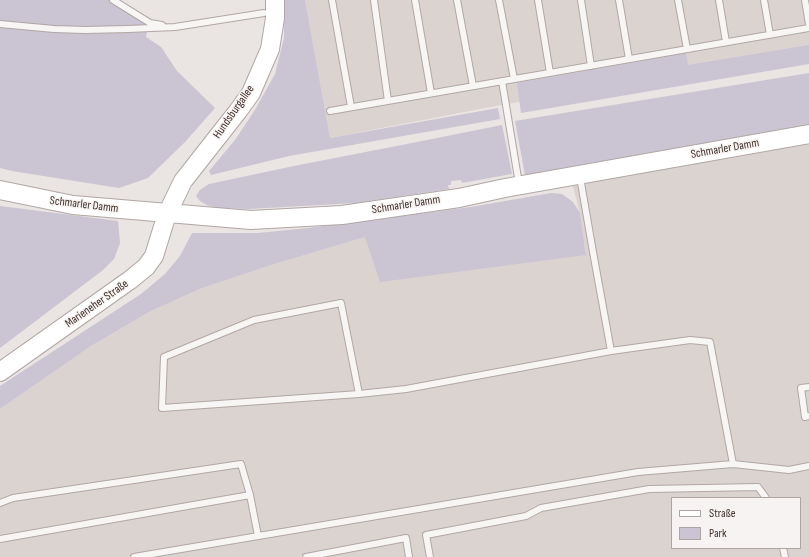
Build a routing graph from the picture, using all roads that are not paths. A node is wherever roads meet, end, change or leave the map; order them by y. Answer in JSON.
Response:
{"nodes":[{"id":1,"x":113,"y":0,"type":"edge"},
{"id":2,"x":332,"y":0,"type":"edge"},
{"id":3,"x":374,"y":0,"type":"edge"},
{"id":4,"x":415,"y":0,"type":"edge"},
{"id":5,"x":457,"y":0,"type":"edge"},
{"id":6,"x":499,"y":0,"type":"edge"},
{"id":7,"x":538,"y":0,"type":"edge"},
{"id":8,"x":581,"y":0,"type":"edge"},
{"id":9,"x":619,"y":0,"type":"edge"},
{"id":10,"x":678,"y":0,"type":"edge"},
{"id":11,"x":719,"y":0,"type":"edge"},
{"id":12,"x":764,"y":0,"type":"edge"},
{"id":13,"x":805,"y":0,"type":"edge"},
{"id":14,"x":269,"y":7,"type":"edge"},
{"id":15,"x":0,"y":24,"type":"edge"},
{"id":16,"x":809,"y":24,"type":"edge"},
{"id":17,"x":175,"y":27,"type":"junction"},
{"id":18,"x":809,"y":28,"type":"edge"},
{"id":19,"x":770,"y":35,"type":"junction"},
{"id":20,"x":726,"y":42,"type":"junction"},
{"id":21,"x":687,"y":49,"type":"junction"},
{"id":22,"x":629,"y":59,"type":"junction"},
{"id":23,"x":591,"y":66,"type":"junction"},
{"id":24,"x":550,"y":73,"type":"junction"},
{"id":25,"x":514,"y":79,"type":"junction"},
{"id":26,"x":502,"y":82,"type":"junction"},
{"id":27,"x":473,"y":86,"type":"junction"},
{"id":28,"x":431,"y":94,"type":"junction"},
{"id":29,"x":388,"y":101,"type":"junction"},
{"id":30,"x":351,"y":107,"type":"junction"},
{"id":31,"x":330,"y":111,"type":"dead end"},
{"id":32,"x":809,"y":134,"type":"edge"},
{"id":33,"x":580,"y":175,"type":"junction"},
{"id":34,"x":519,"y":186,"type":"junction"},
{"id":35,"x":0,"y":190,"type":"edge"},
{"id":36,"x":167,"y":214,"type":"junction"},
{"id":37,"x":611,"y":351,"type":"junction"},
{"id":38,"x":0,"y":372,"type":"edge"},
{"id":39,"x":809,"y":387,"type":"edge"},
{"id":40,"x":359,"y":394,"type":"junction"},
{"id":41,"x":809,"y":416,"type":"edge"},
{"id":42,"x":733,"y":464,"type":"junction"},
{"id":43,"x":809,"y":466,"type":"edge"},
{"id":44,"x":250,"y":495,"type":"junction"},
{"id":45,"x":765,"y":497,"type":"edge"},
{"id":46,"x":0,"y":503,"type":"edge"},
{"id":47,"x":258,"y":536,"type":"junction"},
{"id":48,"x":0,"y":539,"type":"edge"},
{"id":49,"x":134,"y":557,"type":"edge"},
{"id":50,"x":306,"y":557,"type":"edge"},
{"id":51,"x":409,"y":557,"type":"edge"},
{"id":52,"x":430,"y":557,"type":"edge"}],
"edges":[{"from":1,"to":17,"type":"lane"},
{"from":2,"to":30,"type":"lane"},
{"from":3,"to":29,"type":"lane"},
{"from":4,"to":28,"type":"lane"},
{"from":5,"to":27,"type":"lane"},
{"from":6,"to":25,"type":"lane"},
{"from":7,"to":24,"type":"lane"},
{"from":8,"to":23,"type":"lane"},
{"from":9,"to":22,"type":"lane"},
{"from":10,"to":21,"type":"lane"},
{"from":11,"to":20,"type":"lane"},
{"from":12,"to":19,"type":"lane"},
{"from":13,"to":16,"type":"lane"},
{"from":14,"to":17,"type":"lane"},
{"from":14,"to":36,"type":"street","name":"Hundsburgallee"},
{"from":15,"to":17,"type":"lane"},
{"from":18,"to":19,"type":"lane"},
{"from":19,"to":20,"type":"lane"},
{"from":20,"to":21,"type":"lane"},
{"from":21,"to":22,"type":"lane"},
{"from":22,"to":23,"type":"lane"},
{"from":23,"to":24,"type":"lane"},
{"from":24,"to":25,"type":"lane"},
{"from":25,"to":26,"type":"lane"},
{"from":26,"to":27,"type":"lane"},
{"from":26,"to":34,"type":"lane"},
{"from":27,"to":28,"type":"lane"},
{"from":28,"to":29,"type":"lane"},
{"from":29,"to":30,"type":"lane"},
{"from":30,"to":31,"type":"lane"},
{"from":32,"to":33,"type":"street","name":"Schmarler Damm"},
{"from":33,"to":34,"type":"street","name":"Schmarler Damm"},
{"from":33,"to":37,"type":"lane"},
{"from":34,"to":36,"type":"street","name":"Schmarler Damm"},
{"from":35,"to":36,"type":"street","name":"Schmarler Damm"},
{"from":36,"to":38,"type":"street","name":"Marieneher Straße"},
{"from":37,"to":40,"type":"lane"},
{"from":37,"to":42,"type":"lane"},
{"from":39,"to":41,"type":"lane"},
{"from":40,"to":40,"type":"lane"},
{"from":42,"to":43,"type":"lane"},
{"from":42,"to":47,"type":"lane"},
{"from":44,"to":46,"type":"lane"},
{"from":44,"to":47,"type":"lane"},
{"from":44,"to":48,"type":"lane"},
{"from":45,"to":52,"type":"lane"},
{"from":47,"to":49,"type":"lane"},
{"from":50,"to":51,"type":"lane"}]}
